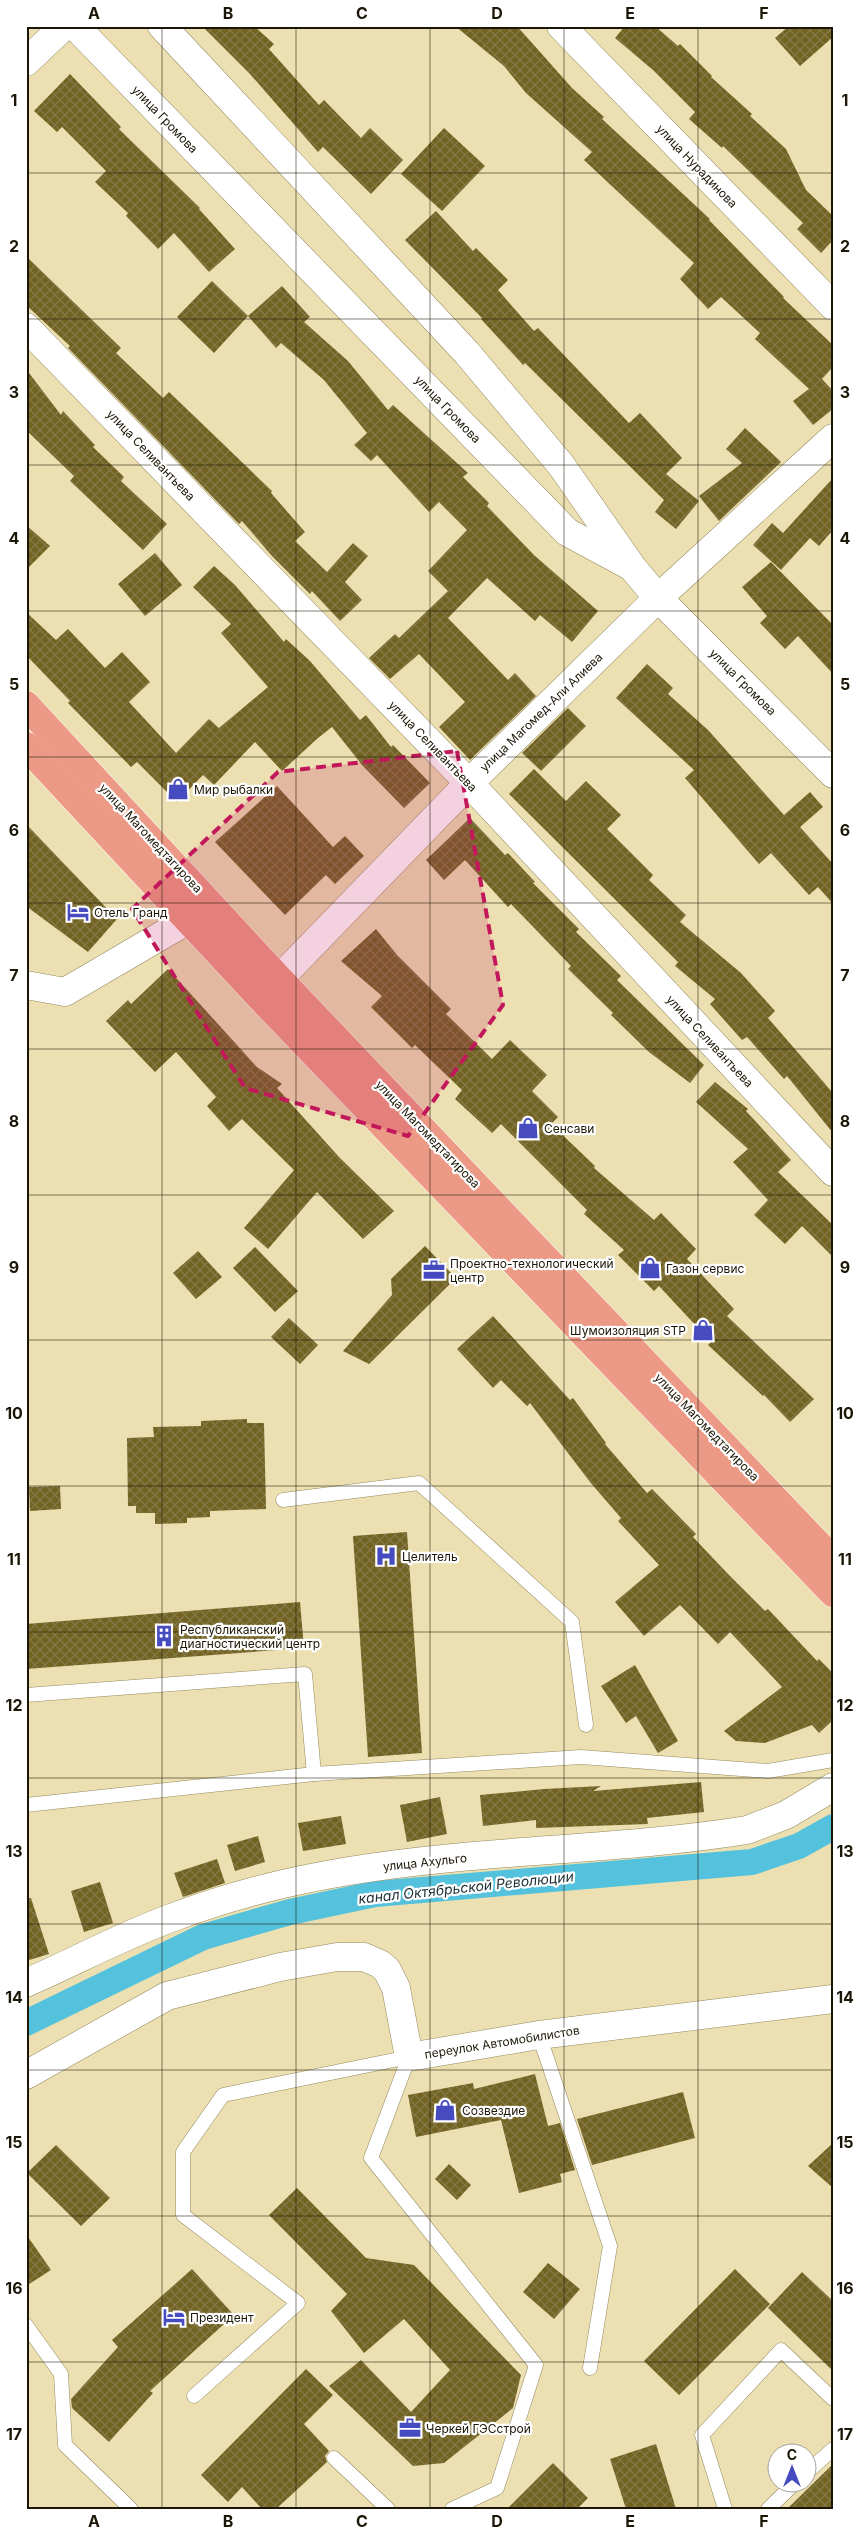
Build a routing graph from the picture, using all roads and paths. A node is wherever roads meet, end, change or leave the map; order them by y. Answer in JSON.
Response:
{"nodes":[{"id":1,"x":64,"y":26,"type":"edge"},
{"id":2,"x":75,"y":26,"type":"edge"},
{"id":3,"x":162,"y":26,"type":"edge"},
{"id":4,"x":561,"y":26,"type":"edge"},
{"id":5,"x":26,"y":62,"type":"edge"},
{"id":6,"x":833,"y":306,"type":"edge"},
{"id":7,"x":26,"y":326,"type":"edge"},
{"id":8,"x":833,"y":438,"type":"edge"},
{"id":9,"x":632,"y":567,"type":"junction"},
{"id":10,"x":658,"y":598,"type":"junction"},
{"id":11,"x":26,"y":705,"type":"edge"},
{"id":12,"x":26,"y":746,"type":"edge"},
{"id":13,"x":833,"y":774,"type":"edge"},
{"id":14,"x":469,"y":783,"type":"junction"},
{"id":15,"x":210,"y":902,"type":"junction"},
{"id":16,"x":188,"y":920,"type":"junction"},
{"id":17,"x":26,"y":985,"type":"edge"},
{"id":18,"x":269,"y":987,"type":"junction"},
{"id":19,"x":833,"y":1172,"type":"edge"},
{"id":20,"x":282,"y":1500,"type":"dead end"},
{"id":21,"x":833,"y":1560,"type":"edge"},
{"id":22,"x":833,"y":1593,"type":"edge"},
{"id":23,"x":26,"y":1695,"type":"edge"},
{"id":24,"x":586,"y":1725,"type":"dead end"},
{"id":25,"x":833,"y":1760,"type":"edge"},
{"id":26,"x":314,"y":1774,"type":"junction"},
{"id":27,"x":833,"y":1787,"type":"edge"},
{"id":28,"x":26,"y":1805,"type":"edge"},
{"id":29,"x":26,"y":1983,"type":"edge"},
{"id":30,"x":833,"y":1998,"type":"edge"},
{"id":31,"x":539,"y":2035,"type":"junction"},
{"id":32,"x":409,"y":2057,"type":"junction"},
{"id":33,"x":26,"y":2075,"type":"edge"},
{"id":34,"x":26,"y":2325,"type":"edge"},
{"id":35,"x":590,"y":2368,"type":"dead end"},
{"id":36,"x":194,"y":2396,"type":"dead end"},
{"id":37,"x":833,"y":2399,"type":"edge"},
{"id":38,"x":833,"y":2448,"type":"edge"},
{"id":39,"x":334,"y":2458,"type":"dead end"},
{"id":40,"x":816,"y":2464,"type":"edge"},
{"id":41,"x":786,"y":2492,"type":"edge"},
{"id":42,"x":131,"y":2509,"type":"edge"},
{"id":43,"x":388,"y":2509,"type":"edge"},
{"id":44,"x":452,"y":2509,"type":"edge"},
{"id":45,"x":725,"y":2509,"type":"edge"},
{"id":46,"x":768,"y":2509,"type":"edge"}],
"edges":[{"from":1,"to":5,"type":"street"},
{"from":2,"to":9,"type":"street","name":"улица Громова"},
{"from":3,"to":9,"type":"street"},
{"from":4,"to":6,"type":"street","name":"улица Нурадинова"},
{"from":7,"to":14,"type":"street","name":"улица Селивантьева"},
{"from":8,"to":10,"type":"street","name":"улица Магомед-Али Алиева"},
{"from":9,"to":10,"type":"street","name":"улица Громова"},
{"from":10,"to":13,"type":"street","name":"улица Громова"},
{"from":10,"to":14,"type":"street","name":"улица Магомед-Али Алиева"},
{"from":11,"to":15,"type":"main road","name":"улица Магомедтагирова"},
{"from":12,"to":16,"type":"main road","name":"улица Магомедтагирова"},
{"from":14,"to":18,"type":"street","name":"улица Магомед-Али Алиева"},
{"from":14,"to":19,"type":"street","name":"улица Селивантьева"},
{"from":15,"to":16,"type":"street"},
{"from":15,"to":18,"type":"main road","name":"улица Магомедтагирова"},
{"from":16,"to":17,"type":"street"},
{"from":16,"to":18,"type":"main road","name":"улица Магомедтагирова"},
{"from":18,"to":21,"type":"main road","name":"улица Магомедтагирова"},
{"from":18,"to":22,"type":"main road","name":"улица Магомедтагирова"},
{"from":20,"to":24,"type":"lane"},
{"from":23,"to":26,"type":"lane"},
{"from":25,"to":26,"type":"lane"},
{"from":26,"to":28,"type":"lane"},
{"from":27,"to":29,"type":"street","name":"улица Ахульго"},
{"from":30,"to":31,"type":"street","name":"переулок Автомобилистов"},
{"from":31,"to":32,"type":"street","name":"переулок Автомобилистов"},
{"from":31,"to":35,"type":"lane"},
{"from":32,"to":33,"type":"street","name":"переулок Автомобилистов"},
{"from":32,"to":36,"type":"lane"},
{"from":32,"to":44,"type":"lane"},
{"from":34,"to":42,"type":"lane"},
{"from":37,"to":45,"type":"lane"},
{"from":38,"to":40,"type":"lane"},
{"from":39,"to":43,"type":"lane"},
{"from":41,"to":46,"type":"lane"}]}
